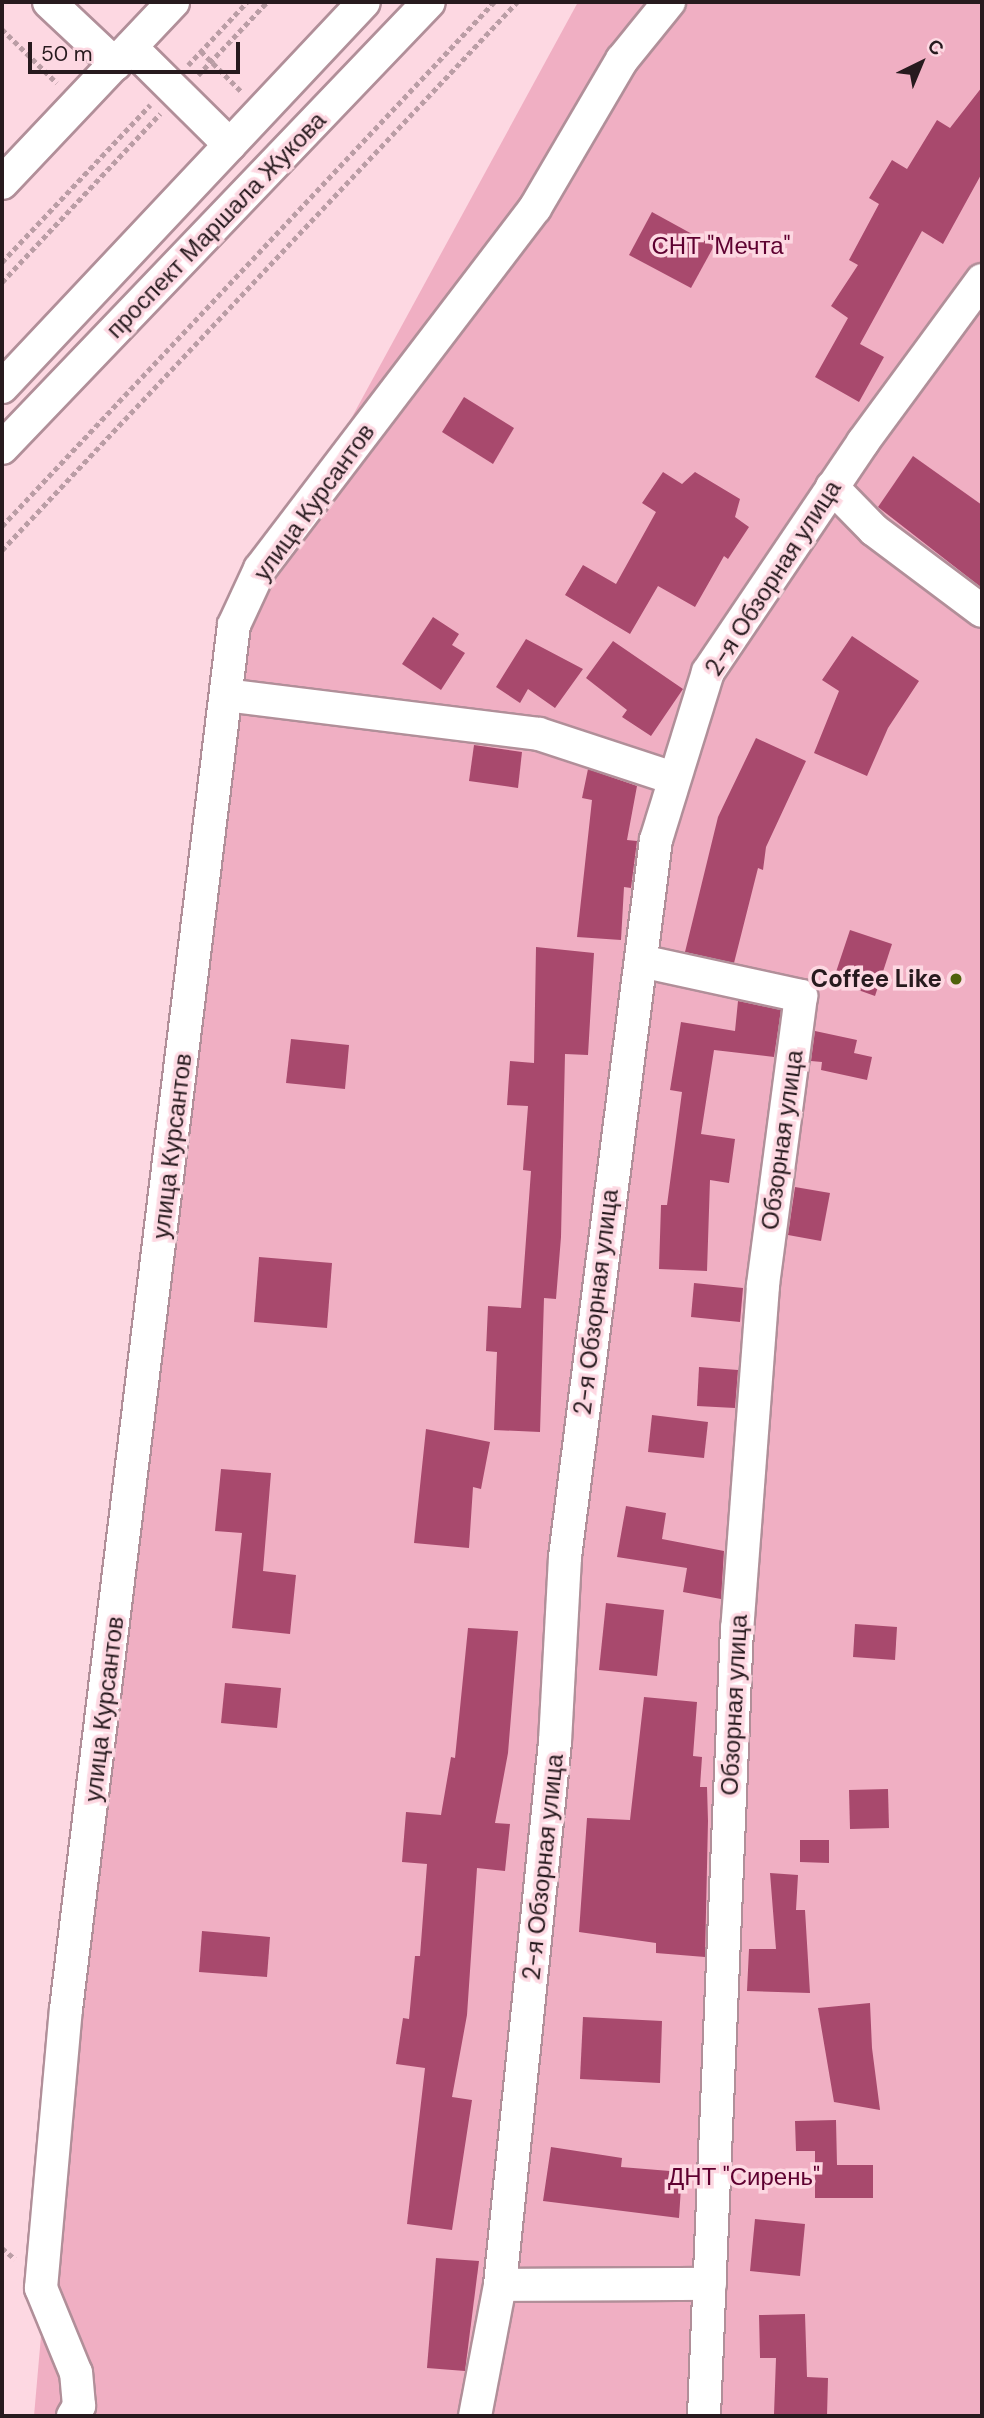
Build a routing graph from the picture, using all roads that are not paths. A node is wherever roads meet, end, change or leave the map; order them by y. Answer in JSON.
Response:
{"nodes":[{"id":1,"x":49,"y":2,"type":"edge"},
{"id":2,"x":173,"y":2,"type":"edge"},
{"id":3,"x":364,"y":2,"type":"edge"},
{"id":4,"x":429,"y":2,"type":"edge"},
{"id":5,"x":669,"y":2,"type":"edge"},
{"id":6,"x":123,"y":56,"type":"junction"},
{"id":7,"x":230,"y":145,"type":"junction"},
{"id":8,"x":2,"y":183,"type":"edge"},
{"id":9,"x":982,"y":280,"type":"edge"},
{"id":10,"x":2,"y":387,"type":"edge"},
{"id":11,"x":2,"y":448,"type":"edge"},
{"id":12,"x":832,"y":487,"type":"junction"},
{"id":13,"x":982,"y":611,"type":"edge"},
{"id":14,"x":226,"y":695,"type":"junction"},
{"id":15,"x":673,"y":778,"type":"junction"},
{"id":16,"x":641,"y":961,"type":"junction"},
{"id":17,"x":710,"y":2284,"type":"junction"},
{"id":18,"x":500,"y":2285,"type":"junction"},
{"id":19,"x":74,"y":2416,"type":"edge"},
{"id":20,"x":475,"y":2416,"type":"edge"},
{"id":21,"x":704,"y":2416,"type":"edge"}],
"edges":[{"from":1,"to":6,"type":"street"},
{"from":2,"to":6,"type":"street"},
{"from":3,"to":7,"type":"street","name":"проспект Маршала Жукова"},
{"from":4,"to":11,"type":"street","name":"проспект Маршала Жукова"},
{"from":5,"to":14,"type":"street","name":"улица Курсантов"},
{"from":6,"to":7,"type":"street"},
{"from":6,"to":8,"type":"street"},
{"from":7,"to":10,"type":"street","name":"проспект Маршала Жукова"},
{"from":9,"to":12,"type":"street","name":"2-я Обзорная улица"},
{"from":12,"to":13,"type":"street"},
{"from":12,"to":15,"type":"street","name":"2-я Обзорная улица"},
{"from":14,"to":15,"type":"street"},
{"from":14,"to":19,"type":"street","name":"улица Курсантов"},
{"from":15,"to":16,"type":"street","name":"2-я Обзорная улица"},
{"from":16,"to":17,"type":"street","name":"Обзорная улица"},
{"from":16,"to":18,"type":"street","name":"2-я Обзорная улица"},
{"from":17,"to":18,"type":"street"},
{"from":17,"to":21,"type":"street","name":"Обзорная улица"},
{"from":18,"to":20,"type":"street","name":"2-я Обзорная улица"}]}
